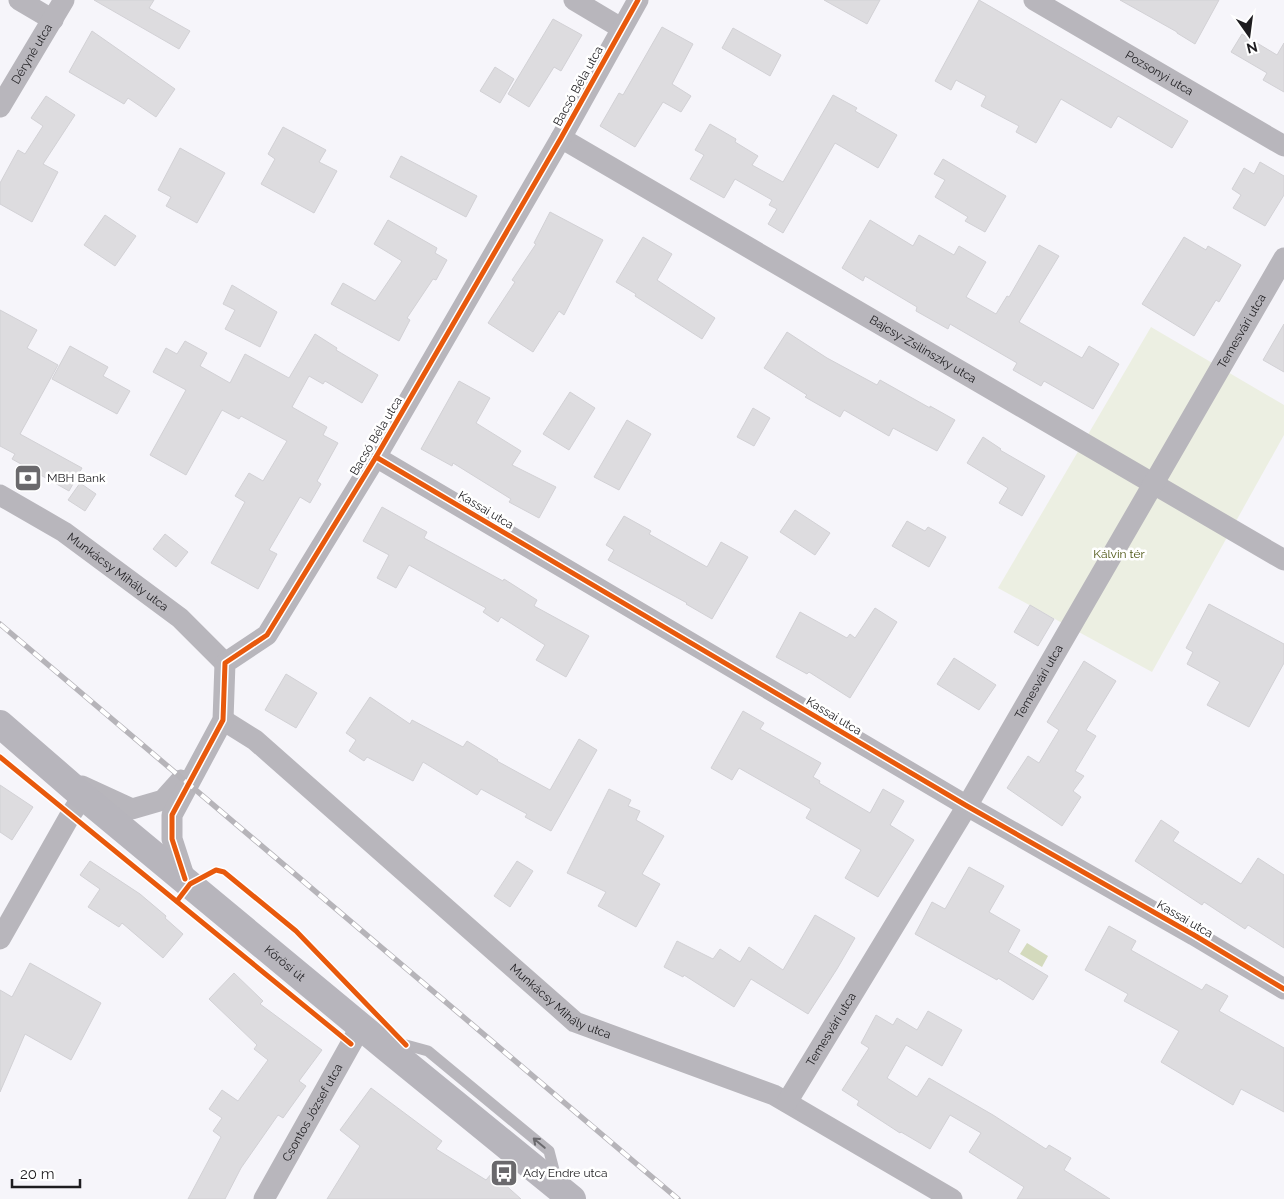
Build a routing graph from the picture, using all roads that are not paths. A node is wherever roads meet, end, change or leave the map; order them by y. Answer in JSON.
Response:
{"nodes":[{"id":1,"x":19,"y":0,"type":"edge"},
{"id":2,"x":64,"y":0,"type":"edge"},
{"id":3,"x":574,"y":0,"type":"edge"},
{"id":4,"x":638,"y":0,"type":"edge"},
{"id":5,"x":1034,"y":0,"type":"edge"},
{"id":6,"x":53,"y":20,"type":"junction"},
{"id":7,"x":621,"y":28,"type":"junction"},
{"id":8,"x":0,"y":107,"type":"edge"},
{"id":9,"x":561,"y":138,"type":"junction"},
{"id":10,"x":1284,"y":146,"type":"edge"},
{"id":11,"x":1284,"y":258,"type":"edge"},
{"id":12,"x":376,"y":457,"type":"junction"},
{"id":13,"x":1153,"y":484,"type":"junction"},
{"id":14,"x":0,"y":495,"type":"edge"},
{"id":15,"x":1284,"y":560,"type":"edge"},
{"id":16,"x":225,"y":663,"type":"junction"},
{"id":17,"x":222,"y":720,"type":"junction"},
{"id":18,"x":0,"y":724,"type":"edge"},
{"id":19,"x":206,"y":752,"type":"junction"},
{"id":20,"x":56,"y":774,"type":"junction"},
{"id":21,"x":83,"y":796,"type":"junction"},
{"id":22,"x":967,"y":806,"type":"junction"},
{"id":23,"x":185,"y":879,"type":"junction"},
{"id":24,"x":0,"y":939,"type":"edge"},
{"id":25,"x":1284,"y":989,"type":"edge"},
{"id":26,"x":361,"y":1026,"type":"junction"},
{"id":27,"x":787,"y":1102,"type":"junction"},
{"id":28,"x":565,"y":1193,"type":"edge"},
{"id":29,"x":264,"y":1199,"type":"edge"},
{"id":30,"x":952,"y":1199,"type":"edge"}],
"edges":[{"from":1,"to":6,"type":"street"},
{"from":2,"to":6,"type":"street","name":"Déryné utca"},
{"from":3,"to":7,"type":"street"},
{"from":4,"to":7,"type":"street","name":"Bacsó Béla utca"},
{"from":5,"to":10,"type":"street","name":"Pozsonyi utca"},
{"from":6,"to":8,"type":"street","name":"Déryné utca"},
{"from":7,"to":9,"type":"street","name":"Bacsó Béla utca"},
{"from":9,"to":12,"type":"street","name":"Bacsó Béla utca"},
{"from":9,"to":13,"type":"street","name":"Bajcsy-Zsilinszky utca"},
{"from":11,"to":13,"type":"street","name":"Temesvári utca"},
{"from":12,"to":16,"type":"street","name":"Bacsó Béla utca"},
{"from":12,"to":22,"type":"street","name":"Kassai utca"},
{"from":13,"to":15,"type":"street","name":"Bajcsy-Zsilinszky utca"},
{"from":13,"to":22,"type":"street","name":"Temesvári utca"},
{"from":14,"to":16,"type":"street","name":"Munkácsy Mihály utca"},
{"from":16,"to":17,"type":"street"},
{"from":17,"to":19,"type":"street"},
{"from":17,"to":27,"type":"street","name":"Munkácsy Mihály utca"},
{"from":18,"to":20,"type":"main road","name":"Kőrösi út"},
{"from":19,"to":20,"type":"street"},
{"from":19,"to":23,"type":"street"},
{"from":20,"to":21,"type":"main road","name":"Kőrösi út"},
{"from":21,"to":23,"type":"main road","name":"Kőrösi út"},
{"from":21,"to":24,"type":"street"},
{"from":22,"to":25,"type":"street","name":"Kassai utca"},
{"from":22,"to":27,"type":"street","name":"Temesvári utca"},
{"from":23,"to":26,"type":"main road","name":"Kőrösi út"},
{"from":26,"to":28,"type":"main road","name":"Kőrösi út"},
{"from":26,"to":29,"type":"street","name":"Csontos József utca"},
{"from":27,"to":30,"type":"street","name":"Munkácsy Mihály utca"}]}
